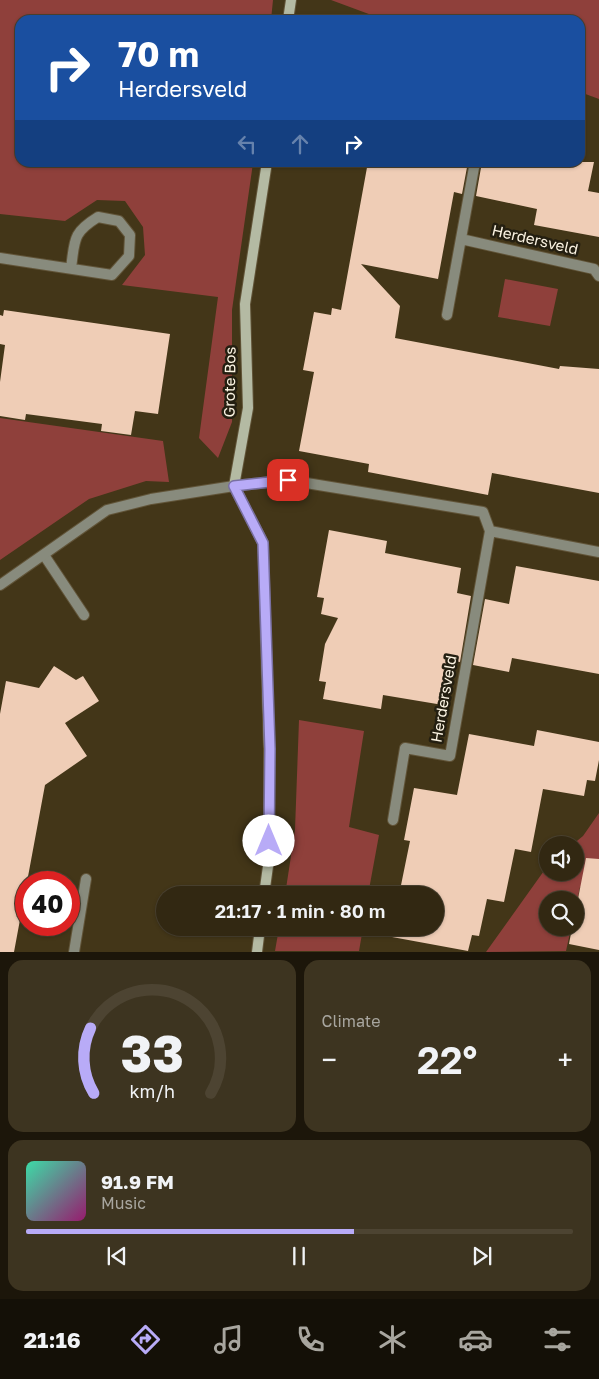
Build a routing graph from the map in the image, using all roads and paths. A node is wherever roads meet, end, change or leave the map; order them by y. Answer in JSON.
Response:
{"nodes":[{"id":1,"x":291,"y":0,"type":"edge"},
{"id":2,"x":289,"y":15,"type":"edge"},
{"id":3,"x":266,"y":167,"type":"edge"},
{"id":4,"x":474,"y":167,"type":"edge"},
{"id":5,"x":461,"y":239,"type":"junction"},
{"id":6,"x":0,"y":258,"type":"edge"},
{"id":7,"x":71,"y":268,"type":"junction"},
{"id":8,"x":599,"y":276,"type":"edge"},
{"id":9,"x":447,"y":315,"type":"dead end"},
{"id":10,"x":234,"y":486,"type":"junction"},
{"id":11,"x":490,"y":531,"type":"junction"},
{"id":12,"x":599,"y":552,"type":"edge"},
{"id":13,"x":44,"y":555,"type":"junction"},
{"id":14,"x":0,"y":585,"type":"edge"},
{"id":15,"x":84,"y":615,"type":"dead end"},
{"id":16,"x":393,"y":820,"type":"dead end"},
{"id":17,"x":86,"y":879,"type":"dead end"},
{"id":18,"x":265,"y":886,"type":"edge"},
{"id":19,"x":259,"y":936,"type":"edge"},
{"id":20,"x":74,"y":952,"type":"edge"},
{"id":21,"x":257,"y":952,"type":"edge"}],
"edges":[{"from":1,"to":2,"type":"street"},
{"from":3,"to":10,"type":"street","name":"Grote Bos"},
{"from":4,"to":5,"type":"street"},
{"from":5,"to":8,"type":"street","name":"Herdersveld"},
{"from":5,"to":9,"type":"street"},
{"from":6,"to":7,"type":"street"},
{"from":7,"to":7,"type":"street"},
{"from":10,"to":11,"type":"street"},
{"from":10,"to":13,"type":"street"},
{"from":10,"to":18,"type":"street"},
{"from":11,"to":12,"type":"street"},
{"from":11,"to":16,"type":"street","name":"Herdersveld"},
{"from":13,"to":14,"type":"street"},
{"from":13,"to":15,"type":"street"},
{"from":17,"to":20,"type":"street"},
{"from":19,"to":21,"type":"street"}]}
